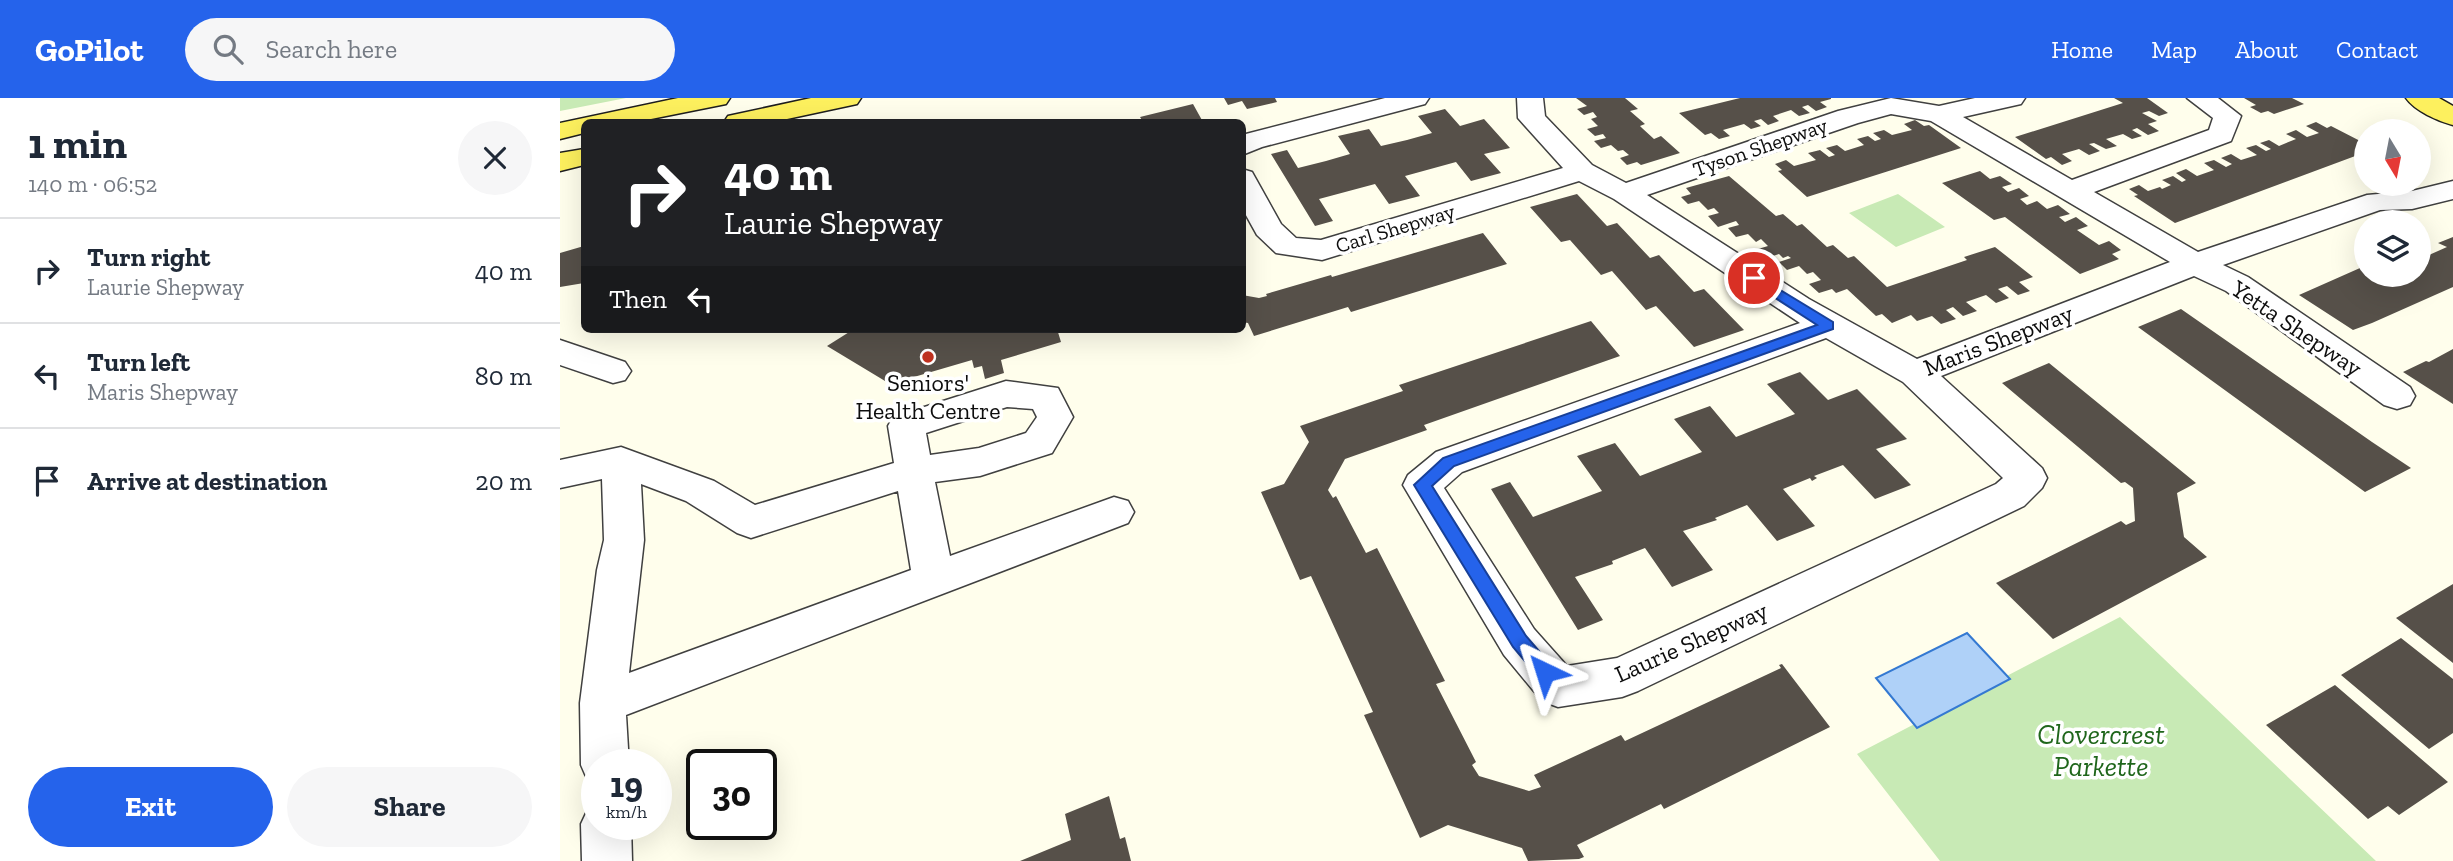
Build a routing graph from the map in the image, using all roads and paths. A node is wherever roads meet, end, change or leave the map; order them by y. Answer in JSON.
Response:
{"nodes":[{"id":1,"x":717,"y":98,"type":"edge"},
{"id":2,"x":848,"y":98,"type":"edge"},
{"id":3,"x":1416,"y":98,"type":"edge"},
{"id":4,"x":1530,"y":98,"type":"edge"},
{"id":5,"x":2012,"y":98,"type":"edge"},
{"id":6,"x":2200,"y":98,"type":"edge"},
{"id":7,"x":2419,"y":98,"type":"edge"},
{"id":8,"x":1939,"y":114,"type":"junction"},
{"id":9,"x":2453,"y":117,"type":"edge"},
{"id":10,"x":614,"y":119,"type":"edge"},
{"id":11,"x":752,"y":119,"type":"edge"},
{"id":12,"x":581,"y":126,"type":"edge"},
{"id":13,"x":560,"y":131,"type":"edge"},
{"id":14,"x":1246,"y":144,"type":"edge"},
{"id":15,"x":581,"y":158,"type":"edge"},
{"id":16,"x":560,"y":162,"type":"edge"},
{"id":17,"x":2453,"y":164,"type":"edge"},
{"id":18,"x":2431,"y":170,"type":"edge"},
{"id":19,"x":1582,"y":171,"type":"junction"},
{"id":20,"x":1246,"y":186,"type":"edge"},
{"id":21,"x":2072,"y":190,"type":"junction"},
{"id":22,"x":2453,"y":190,"type":"edge"},
{"id":23,"x":1624,"y":193,"type":"junction"},
{"id":24,"x":2431,"y":195,"type":"edge"},
{"id":25,"x":2371,"y":196,"type":"edge"},
{"id":26,"x":2396,"y":196,"type":"edge"},
{"id":27,"x":2428,"y":196,"type":"edge"},
{"id":28,"x":2195,"y":264,"type":"junction"},
{"id":29,"x":1828,"y":326,"type":"junction"},
{"id":30,"x":560,"y":352,"type":"edge"},
{"id":31,"x":613,"y":371,"type":"dead end"},
{"id":32,"x":1915,"y":373,"type":"junction"},
{"id":33,"x":2397,"y":396,"type":"dead end"},
{"id":34,"x":621,"y":461,"type":"junction"},
{"id":35,"x":560,"y":474,"type":"edge"},
{"id":36,"x":1114,"y":512,"type":"dead end"},
{"id":37,"x":933,"y":578,"type":"junction"},
{"id":38,"x":603,"y":703,"type":"junction"},
{"id":39,"x":604,"y":749,"type":"edge"},
{"id":40,"x":606,"y":840,"type":"edge"},
{"id":41,"x":607,"y":861,"type":"edge"}],
"edges":[{"from":1,"to":10,"type":"main road"},
{"from":2,"to":11,"type":"main road"},
{"from":3,"to":14,"type":"street"},
{"from":4,"to":19,"type":"street","name":"Maris Shepway"},
{"from":5,"to":8,"type":"street","name":"Tyson Shepway"},
{"from":6,"to":21,"type":"street"},
{"from":7,"to":9,"type":"main road"},
{"from":8,"to":21,"type":"street","name":"Tyson Shepway"},
{"from":8,"to":23,"type":"street","name":"Tyson Shepway"},
{"from":12,"to":13,"type":"main road"},
{"from":15,"to":16,"type":"main road"},
{"from":17,"to":18,"type":"street"},
{"from":19,"to":20,"type":"street","name":"Carl Shepway"},
{"from":19,"to":23,"type":"street","name":"Maris Shepway"},
{"from":21,"to":28,"type":"street","name":"Tyson Shepway"},
{"from":22,"to":24,"type":"street","name":"Maris Shepway"},
{"from":23,"to":29,"type":"street","name":"Maris Shepway"},
{"from":25,"to":28,"type":"street","name":"Maris Shepway"},
{"from":26,"to":27,"type":"street","name":"Maris Shepway"},
{"from":28,"to":32,"type":"street","name":"Maris Shepway"},
{"from":28,"to":33,"type":"street","name":"Yetta Shepway"},
{"from":29,"to":32,"type":"street","name":"Maris Shepway"},
{"from":29,"to":32,"type":"street","name":"Laurie Shepway"},
{"from":30,"to":31,"type":"street"},
{"from":34,"to":35,"type":"street"},
{"from":34,"to":37,"type":"street"},
{"from":34,"to":38,"type":"street"},
{"from":36,"to":37,"type":"street"},
{"from":37,"to":38,"type":"street"},
{"from":38,"to":39,"type":"street"},
{"from":40,"to":41,"type":"street"}]}
